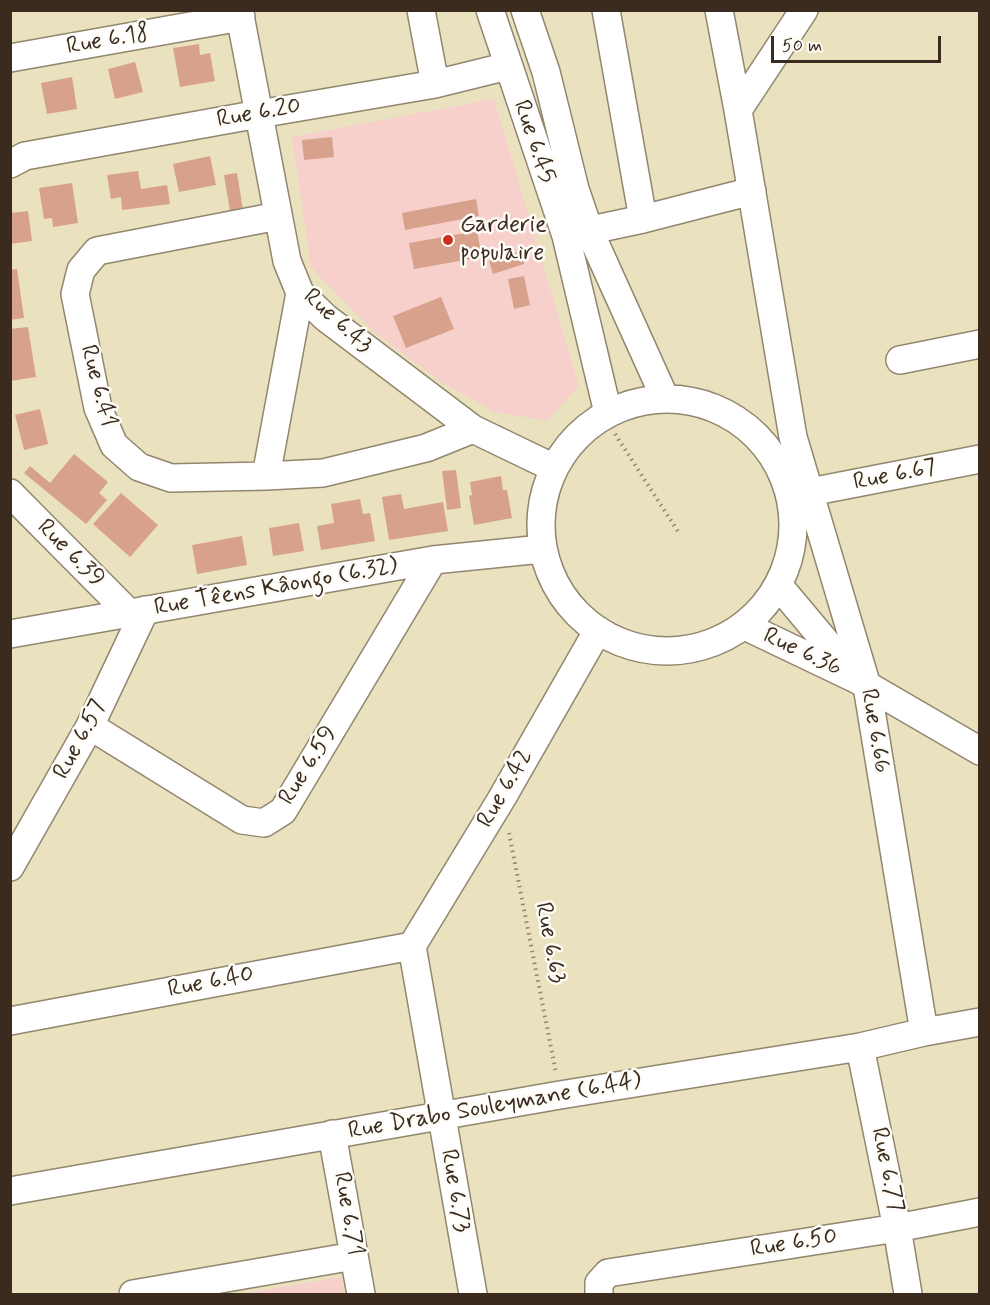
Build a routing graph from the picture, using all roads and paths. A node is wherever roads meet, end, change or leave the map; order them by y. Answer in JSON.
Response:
{"nodes":[{"id":1,"x":421,"y":10,"type":"edge"},
{"id":2,"x":490,"y":10,"type":"edge"},
{"id":3,"x":606,"y":10,"type":"edge"},
{"id":4,"x":719,"y":10,"type":"edge"},
{"id":5,"x":804,"y":10,"type":"edge"},
{"id":6,"x":240,"y":14,"type":"edge"},
{"id":7,"x":530,"y":23,"type":"edge"},
{"id":8,"x":10,"y":58,"type":"edge"},
{"id":9,"x":505,"y":58,"type":"junction"},
{"id":10,"x":435,"y":84,"type":"junction"},
{"id":11,"x":738,"y":110,"type":"junction"},
{"id":12,"x":260,"y":114,"type":"junction"},
{"id":13,"x":10,"y":164,"type":"edge"},
{"id":14,"x":752,"y":191,"type":"junction"},
{"id":15,"x":278,"y":216,"type":"junction"},
{"id":16,"x":643,"y":219,"type":"junction"},
{"id":17,"x":578,"y":233,"type":"junction"},
{"id":18,"x":300,"y":293,"type":"junction"},
{"id":19,"x":980,"y":344,"type":"edge"},
{"id":20,"x":900,"y":360,"type":"dead end"},
{"id":21,"x":664,"y":396,"type":"junction"},
{"id":22,"x":606,"y":414,"type":"junction"},
{"id":23,"x":473,"y":429,"type":"junction"},
{"id":24,"x":980,"y":459,"type":"edge"},
{"id":25,"x":554,"y":468,"type":"junction"},
{"id":26,"x":266,"y":476,"type":"junction"},
{"id":27,"x":810,"y":492,"type":"junction"},
{"id":28,"x":10,"y":493,"type":"edge"},
{"id":29,"x":679,"y":533,"type":"dead end"},
{"id":30,"x":542,"y":549,"type":"junction"},
{"id":31,"x":433,"y":560,"type":"junction"},
{"id":32,"x":779,"y":586,"type":"junction"},
{"id":33,"x":137,"y":612,"type":"junction"},
{"id":34,"x":745,"y":626,"type":"junction"},
{"id":35,"x":598,"y":630,"type":"junction"},
{"id":36,"x":10,"y":634,"type":"edge"},
{"id":37,"x":862,"y":683,"type":"junction"},
{"id":38,"x":90,"y":726,"type":"junction"},
{"id":39,"x":980,"y":751,"type":"edge"},
{"id":40,"x":502,"y":798,"type":"junction"},
{"id":41,"x":10,"y":867,"type":"edge"},
{"id":42,"x":412,"y":946,"type":"junction"},
{"id":43,"x":10,"y":1021,"type":"edge"},
{"id":44,"x":980,"y":1022,"type":"edge"},
{"id":45,"x":924,"y":1032,"type":"junction"},
{"id":46,"x":860,"y":1047,"type":"junction"},
{"id":47,"x":560,"y":1095,"type":"junction"},
{"id":48,"x":441,"y":1116,"type":"junction"},
{"id":49,"x":332,"y":1134,"type":"junction"},
{"id":50,"x":10,"y":1191,"type":"edge"},
{"id":51,"x":980,"y":1212,"type":"edge"},
{"id":52,"x":897,"y":1228,"type":"junction"},
{"id":53,"x":354,"y":1256,"type":"junction"},
{"id":54,"x":604,"y":1284,"type":"edge"},
{"id":55,"x":134,"y":1294,"type":"edge"},
{"id":56,"x":361,"y":1294,"type":"edge"},
{"id":57,"x":473,"y":1294,"type":"edge"},
{"id":58,"x":908,"y":1294,"type":"edge"}],
"edges":[{"from":1,"to":10,"type":"street"},
{"from":2,"to":9,"type":"street","name":"Rue 6.45"},
{"from":3,"to":16,"type":"street"},
{"from":4,"to":11,"type":"street","name":"Rue 6.66"},
{"from":5,"to":11,"type":"street"},
{"from":6,"to":8,"type":"street","name":"Rue 6.18"},
{"from":6,"to":12,"type":"street","name":"Rue 6.43"},
{"from":7,"to":9,"type":"street","name":"Rue 6.20"},
{"from":7,"to":17,"type":"street","name":"Rue 6.45"},
{"from":9,"to":10,"type":"street","name":"Rue 6.20"},
{"from":9,"to":17,"type":"street","name":"Rue 6.45"},
{"from":10,"to":12,"type":"street","name":"Rue 6.20"},
{"from":11,"to":14,"type":"street","name":"Rue 6.66"},
{"from":12,"to":13,"type":"street","name":"Rue 6.20"},
{"from":12,"to":15,"type":"street","name":"Rue 6.43"},
{"from":14,"to":16,"type":"street"},
{"from":14,"to":27,"type":"street","name":"Rue 6.66"},
{"from":15,"to":18,"type":"street","name":"Rue 6.43"},
{"from":15,"to":26,"type":"street","name":"Rue 6.41"},
{"from":16,"to":17,"type":"street"},
{"from":17,"to":21,"type":"street","name":"Rue 6.45"},
{"from":17,"to":22,"type":"street","name":"Rue 6.45"},
{"from":18,"to":23,"type":"street","name":"Rue 6.43"},
{"from":18,"to":26,"type":"street"},
{"from":19,"to":20,"type":"street"},
{"from":21,"to":22,"type":"street"},
{"from":21,"to":32,"type":"street"},
{"from":22,"to":25,"type":"street"},
{"from":22,"to":29,"type":"path"},
{"from":23,"to":25,"type":"street","name":"Rue 6.43"},
{"from":23,"to":26,"type":"street","name":"Rue 6.41"},
{"from":24,"to":27,"type":"street","name":"Rue 6.67"},
{"from":25,"to":30,"type":"street"},
{"from":27,"to":37,"type":"street","name":"Rue 6.66"},
{"from":28,"to":33,"type":"street","name":"Rue 6.39"},
{"from":30,"to":31,"type":"street","name":"Rue Têens Kâongo (6.32)"},
{"from":30,"to":35,"type":"street"},
{"from":31,"to":33,"type":"street","name":"Rue Têens Kâongo (6.32)"},
{"from":31,"to":38,"type":"street","name":"Rue 6.59"},
{"from":32,"to":34,"type":"street"},
{"from":32,"to":37,"type":"street","name":"Rue 6.36"},
{"from":33,"to":36,"type":"street","name":"Rue Têens Kâongo (6.32)"},
{"from":33,"to":38,"type":"street","name":"Rue 6.57"},
{"from":34,"to":35,"type":"street"},
{"from":34,"to":37,"type":"street","name":"Rue 6.36"},
{"from":35,"to":40,"type":"street","name":"Rue 6.42"},
{"from":37,"to":39,"type":"street","name":"Rue 6.36"},
{"from":37,"to":45,"type":"street","name":"Rue 6.66"},
{"from":38,"to":41,"type":"street","name":"Rue 6.57"},
{"from":40,"to":42,"type":"street","name":"Rue 6.42"},
{"from":40,"to":47,"type":"path","name":"Rue 6.63"},
{"from":42,"to":43,"type":"street","name":"Rue 6.40"},
{"from":42,"to":48,"type":"street","name":"Rue 6.73"},
{"from":44,"to":45,"type":"street","name":"Rue Drabo Souleymane (6.44)"},
{"from":45,"to":46,"type":"street","name":"Rue Drabo Souleymane (6.44)"},
{"from":46,"to":47,"type":"street","name":"Rue Drabo Souleymane (6.44)"},
{"from":46,"to":52,"type":"street","name":"Rue 6.77"},
{"from":47,"to":48,"type":"street","name":"Rue Drabo Souleymane (6.44)"},
{"from":48,"to":49,"type":"street","name":"Rue Drabo Souleymane (6.44)"},
{"from":48,"to":57,"type":"street","name":"Rue 6.73"},
{"from":49,"to":50,"type":"street","name":"Rue Drabo Souleymane (6.44)"},
{"from":49,"to":53,"type":"street","name":"Rue 6.71"},
{"from":51,"to":52,"type":"street","name":"Rue 6.50"},
{"from":52,"to":54,"type":"street","name":"Rue 6.50"},
{"from":52,"to":58,"type":"street","name":"Rue 6.77"},
{"from":53,"to":55,"type":"street"},
{"from":53,"to":56,"type":"street","name":"Rue 6.71"}]}
